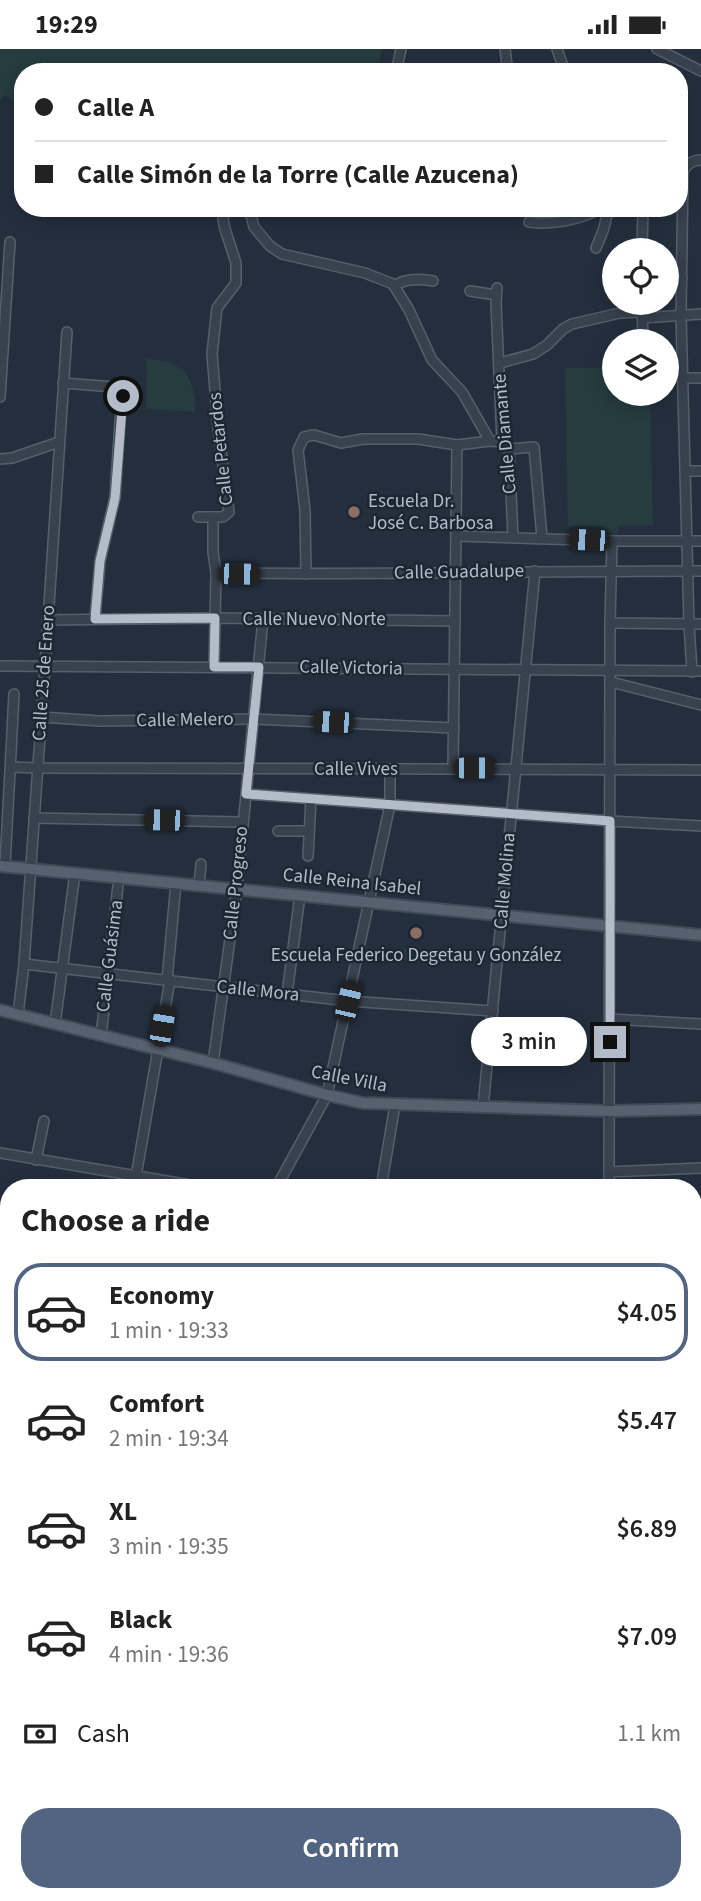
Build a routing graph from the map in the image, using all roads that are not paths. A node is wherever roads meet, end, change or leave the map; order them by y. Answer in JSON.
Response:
{"nodes":[{"id":1,"x":657,"y":49,"type":"edge"},
{"id":2,"x":685,"y":63,"type":"edge"},
{"id":3,"x":224,"y":217,"type":"edge"},
{"id":4,"x":251,"y":217,"type":"edge"},
{"id":5,"x":581,"y":217,"type":"edge"},
{"id":6,"x":607,"y":217,"type":"edge"},
{"id":7,"x":643,"y":217,"type":"edge"},
{"id":8,"x":682,"y":217,"type":"edge"},
{"id":9,"x":529,"y":222,"type":"dead end"},
{"id":10,"x":642,"y":238,"type":"edge"},
{"id":11,"x":10,"y":242,"type":"dead end"},
{"id":12,"x":596,"y":248,"type":"dead end"},
{"id":13,"x":681,"y":278,"type":"joint"},
{"id":14,"x":433,"y":281,"type":"dead end"},
{"id":15,"x":394,"y":286,"type":"junction"},
{"id":16,"x":470,"y":291,"type":"dead end"},
{"id":17,"x":701,"y":314,"type":"edge"},
{"id":18,"x":611,"y":315,"type":"edge"},
{"id":19,"x":673,"y":315,"type":"edge"},
{"id":20,"x":681,"y":316,"type":"junction"},
{"id":21,"x":67,"y":332,"type":"dead end"},
{"id":22,"x":500,"y":363,"type":"junction"},
{"id":23,"x":684,"y":377,"type":"junction"},
{"id":24,"x":701,"y":378,"type":"edge"},
{"id":25,"x":63,"y":383,"type":"junction"},
{"id":26,"x":0,"y":397,"type":"edge"},
{"id":27,"x":490,"y":441,"type":"junction"},
{"id":28,"x":59,"y":442,"type":"junction"},
{"id":29,"x":457,"y":445,"type":"junction"},
{"id":30,"x":505,"y":446,"type":"junction"},
{"id":31,"x":0,"y":459,"type":"edge"},
{"id":32,"x":685,"y":471,"type":"junction"},
{"id":33,"x":701,"y":471,"type":"edge"},
{"id":34,"x":198,"y":517,"type":"dead end"},
{"id":35,"x":212,"y":517,"type":"junction"},
{"id":36,"x":457,"y":536,"type":"junction"},
{"id":37,"x":513,"y":537,"type":"junction"},
{"id":38,"x":542,"y":538,"type":"junction"},
{"id":39,"x":612,"y":541,"type":"junction"},
{"id":40,"x":687,"y":541,"type":"junction"},
{"id":41,"x":701,"y":541,"type":"edge"},
{"id":42,"x":535,"y":571,"type":"junction"},
{"id":43,"x":611,"y":571,"type":"junction"},
{"id":44,"x":688,"y":571,"type":"junction"},
{"id":45,"x":701,"y":571,"type":"edge"},
{"id":46,"x":216,"y":573,"type":"junction"},
{"id":47,"x":456,"y":573,"type":"junction"},
{"id":48,"x":306,"y":575,"type":"junction"},
{"id":49,"x":215,"y":618,"type":"junction"},
{"id":50,"x":95,"y":619,"type":"junction"},
{"id":51,"x":263,"y":619,"type":"junction"},
{"id":52,"x":47,"y":621,"type":"junction"},
{"id":53,"x":455,"y":621,"type":"junction"},
{"id":54,"x":610,"y":623,"type":"junction"},
{"id":55,"x":689,"y":624,"type":"junction"},
{"id":56,"x":701,"y":624,"type":"edge"},
{"id":57,"x":0,"y":666,"type":"edge"},
{"id":58,"x":45,"y":666,"type":"junction"},
{"id":59,"x":214,"y":667,"type":"junction"},
{"id":60,"x":259,"y":667,"type":"junction"},
{"id":61,"x":455,"y":669,"type":"junction"},
{"id":62,"x":527,"y":670,"type":"junction"},
{"id":63,"x":696,"y":671,"type":"edge"},
{"id":64,"x":611,"y":677,"type":"junction"},
{"id":65,"x":14,"y":694,"type":"dead end"},
{"id":66,"x":701,"y":705,"type":"edge"},
{"id":67,"x":41,"y":717,"type":"junction"},
{"id":68,"x":254,"y":719,"type":"junction"},
{"id":69,"x":454,"y":727,"type":"junction"},
{"id":70,"x":11,"y":767,"type":"junction"},
{"id":71,"x":248,"y":767,"type":"junction"},
{"id":72,"x":37,"y":768,"type":"junction"},
{"id":73,"x":517,"y":768,"type":"junction"},
{"id":74,"x":390,"y":769,"type":"junction"},
{"id":75,"x":453,"y":769,"type":"junction"},
{"id":76,"x":610,"y":770,"type":"junction"},
{"id":77,"x":701,"y":770,"type":"edge"},
{"id":78,"x":246,"y":794,"type":"junction"},
{"id":79,"x":311,"y":799,"type":"junction"},
{"id":80,"x":390,"y":806,"type":"junction"},
{"id":81,"x":512,"y":813,"type":"junction"},
{"id":82,"x":34,"y":818,"type":"junction"},
{"id":83,"x":610,"y":821,"type":"junction"},
{"id":84,"x":242,"y":822,"type":"junction"},
{"id":85,"x":701,"y":826,"type":"edge"},
{"id":86,"x":278,"y":831,"type":"dead end"},
{"id":87,"x":309,"y":831,"type":"junction"},
{"id":88,"x":308,"y":856,"type":"dead end"},
{"id":89,"x":201,"y":864,"type":"dead end"},
{"id":90,"x":3,"y":866,"type":"edge"},
{"id":91,"x":31,"y":868,"type":"junction"},
{"id":92,"x":75,"y":873,"type":"junction"},
{"id":93,"x":119,"y":877,"type":"junction"},
{"id":94,"x":176,"y":883,"type":"junction"},
{"id":95,"x":199,"y":884,"type":"junction"},
{"id":96,"x":237,"y":888,"type":"junction"},
{"id":97,"x":300,"y":895,"type":"junction"},
{"id":98,"x":370,"y":901,"type":"junction"},
{"id":99,"x":503,"y":915,"type":"junction"},
{"id":100,"x":609,"y":926,"type":"junction"},
{"id":101,"x":701,"y":935,"type":"edge"},
{"id":102,"x":24,"y":964,"type":"junction"},
{"id":103,"x":63,"y":968,"type":"junction"},
{"id":104,"x":109,"y":974,"type":"junction"},
{"id":105,"x":169,"y":980,"type":"junction"},
{"id":106,"x":224,"y":987,"type":"junction"},
{"id":107,"x":287,"y":994,"type":"junction"},
{"id":108,"x":348,"y":1001,"type":"junction"},
{"id":109,"x":0,"y":1010,"type":"edge"},
{"id":110,"x":493,"y":1011,"type":"junction"},
{"id":111,"x":19,"y":1015,"type":"junction"},
{"id":112,"x":610,"y":1019,"type":"junction"},
{"id":113,"x":55,"y":1024,"type":"junction"},
{"id":114,"x":701,"y":1024,"type":"edge"},
{"id":115,"x":101,"y":1036,"type":"junction"},
{"id":116,"x":158,"y":1049,"type":"junction"},
{"id":117,"x":213,"y":1063,"type":"junction"},
{"id":118,"x":327,"y":1095,"type":"junction"},
{"id":119,"x":395,"y":1105,"type":"junction"},
{"id":120,"x":483,"y":1107,"type":"junction"},
{"id":121,"x":701,"y":1109,"type":"edge"},
{"id":122,"x":610,"y":1111,"type":"junction"},
{"id":123,"x":44,"y":1121,"type":"dead end"},
{"id":124,"x":0,"y":1153,"type":"edge"},
{"id":125,"x":36,"y":1160,"type":"junction"},
{"id":126,"x":701,"y":1168,"type":"edge"},
{"id":127,"x":609,"y":1172,"type":"junction"},
{"id":128,"x":136,"y":1177,"type":"junction"},
{"id":129,"x":149,"y":1179,"type":"edge"},
{"id":130,"x":281,"y":1179,"type":"edge"},
{"id":131,"x":383,"y":1179,"type":"edge"},
{"id":132,"x":610,"y":1179,"type":"edge"}],
"edges":[{"from":1,"to":2,"type":"street"},
{"from":3,"to":35,"type":"street","name":"Calle Petardos"},
{"from":4,"to":15,"type":"street"},
{"from":5,"to":9,"type":"street"},
{"from":6,"to":12,"type":"street"},
{"from":7,"to":10,"type":"street"},
{"from":8,"to":13,"type":"street"},
{"from":11,"to":26,"type":"street"},
{"from":13,"to":20,"type":"street"},
{"from":14,"to":15,"type":"street"},
{"from":15,"to":27,"type":"street"},
{"from":16,"to":22,"type":"street","name":"Calle Diamante"},
{"from":17,"to":20,"type":"street"},
{"from":18,"to":22,"type":"street"},
{"from":19,"to":20,"type":"street"},
{"from":20,"to":23,"type":"street"},
{"from":21,"to":25,"type":"street","name":"Calle 25 de Enero"},
{"from":22,"to":30,"type":"street","name":"Calle Diamante"},
{"from":23,"to":24,"type":"street"},
{"from":23,"to":32,"type":"street"},
{"from":25,"to":28,"type":"street","name":"Calle 25 de Enero"},
{"from":25,"to":50,"type":"street"},
{"from":27,"to":29,"type":"street"},
{"from":27,"to":30,"type":"street"},
{"from":28,"to":31,"type":"street"},
{"from":28,"to":52,"type":"street","name":"Calle 25 de Enero"},
{"from":29,"to":36,"type":"street"},
{"from":29,"to":48,"type":"street"},
{"from":30,"to":37,"type":"street","name":"Calle Diamante"},
{"from":30,"to":38,"type":"street"},
{"from":32,"to":33,"type":"street"},
{"from":32,"to":40,"type":"street"},
{"from":34,"to":35,"type":"street"},
{"from":35,"to":46,"type":"street","name":"Calle Petardos"},
{"from":36,"to":37,"type":"street"},
{"from":36,"to":47,"type":"street"},
{"from":37,"to":38,"type":"street"},
{"from":38,"to":39,"type":"street"},
{"from":39,"to":40,"type":"street"},
{"from":39,"to":43,"type":"street"},
{"from":40,"to":41,"type":"street"},
{"from":40,"to":44,"type":"street"},
{"from":42,"to":43,"type":"street","name":"Calle Guadalupe"},
{"from":42,"to":47,"type":"street","name":"Calle Guadalupe"},
{"from":42,"to":62,"type":"street","name":"Calle Molina"},
{"from":43,"to":44,"type":"street","name":"Calle Guadalupe"},
{"from":43,"to":54,"type":"street"},
{"from":44,"to":45,"type":"street","name":"Calle Guadalupe"},
{"from":44,"to":55,"type":"street"},
{"from":46,"to":48,"type":"street","name":"Calle Guadalupe"},
{"from":46,"to":49,"type":"street","name":"Calle Petardos"},
{"from":47,"to":48,"type":"street","name":"Calle Guadalupe"},
{"from":47,"to":53,"type":"street"},
{"from":49,"to":50,"type":"street","name":"Calle Nuevo Norte"},
{"from":49,"to":51,"type":"street","name":"Calle Nuevo Norte"},
{"from":49,"to":59,"type":"street","name":"Calle Petardos"},
{"from":50,"to":52,"type":"street","name":"Calle Nuevo Norte"},
{"from":51,"to":53,"type":"street","name":"Calle Nuevo Norte"},
{"from":51,"to":60,"type":"street","name":"Calle Progreso"},
{"from":52,"to":58,"type":"street","name":"Calle 25 de Enero"},
{"from":53,"to":61,"type":"street"},
{"from":54,"to":55,"type":"street"},
{"from":54,"to":64,"type":"street"},
{"from":55,"to":56,"type":"street"},
{"from":55,"to":63,"type":"street"},
{"from":57,"to":58,"type":"street","name":"Calle Victoria"},
{"from":58,"to":59,"type":"street","name":"Calle Victoria"},
{"from":58,"to":67,"type":"street","name":"Calle 25 de Enero"},
{"from":59,"to":60,"type":"street","name":"Calle Victoria"},
{"from":60,"to":61,"type":"street","name":"Calle Victoria"},
{"from":60,"to":68,"type":"street","name":"Calle Progreso"},
{"from":61,"to":62,"type":"street","name":"Calle Victoria"},
{"from":61,"to":69,"type":"street"},
{"from":62,"to":64,"type":"street","name":"Calle Victoria"},
{"from":62,"to":73,"type":"street","name":"Calle Molina"},
{"from":63,"to":64,"type":"street","name":"Calle Victoria"},
{"from":64,"to":66,"type":"street"},
{"from":64,"to":76,"type":"street"},
{"from":65,"to":70,"type":"street"},
{"from":67,"to":68,"type":"street","name":"Calle Melero"},
{"from":67,"to":72,"type":"street","name":"Calle 25 de Enero"},
{"from":68,"to":69,"type":"street","name":"Calle Melero"},
{"from":68,"to":71,"type":"street","name":"Calle Progreso"},
{"from":69,"to":75,"type":"street"},
{"from":70,"to":72,"type":"street","name":"Calle Vives"},
{"from":70,"to":90,"type":"street"},
{"from":71,"to":72,"type":"street","name":"Calle Vives"},
{"from":71,"to":74,"type":"street","name":"Calle Vives"},
{"from":71,"to":78,"type":"street","name":"Calle Progreso"},
{"from":72,"to":82,"type":"street","name":"Calle 25 de Enero"},
{"from":73,"to":75,"type":"street","name":"Calle Vives"},
{"from":73,"to":76,"type":"street","name":"Calle Vives"},
{"from":73,"to":81,"type":"street","name":"Calle Molina"},
{"from":74,"to":75,"type":"street","name":"Calle Vives"},
{"from":74,"to":80,"type":"street"},
{"from":76,"to":77,"type":"street","name":"Calle Vives"},
{"from":76,"to":83,"type":"street"},
{"from":78,"to":79,"type":"street"},
{"from":78,"to":84,"type":"street","name":"Calle Progreso"},
{"from":79,"to":80,"type":"street"},
{"from":79,"to":87,"type":"street"},
{"from":80,"to":81,"type":"street"},
{"from":80,"to":98,"type":"street"},
{"from":81,"to":83,"type":"street"},
{"from":81,"to":99,"type":"street","name":"Calle Molina"},
{"from":82,"to":84,"type":"street"},
{"from":82,"to":91,"type":"street","name":"Calle 25 de Enero"},
{"from":83,"to":85,"type":"street"},
{"from":83,"to":100,"type":"street"},
{"from":84,"to":96,"type":"street","name":"Calle Progreso"},
{"from":86,"to":87,"type":"street"},
{"from":87,"to":88,"type":"street"},
{"from":89,"to":95,"type":"street"},
{"from":90,"to":91,"type":"main road","name":"Calle Reina Isabel"},
{"from":91,"to":92,"type":"main road","name":"Calle Reina Isabel"},
{"from":91,"to":102,"type":"street","name":"Calle 25 de Enero"},
{"from":92,"to":93,"type":"main road","name":"Calle Reina Isabel"},
{"from":92,"to":103,"type":"street"},
{"from":93,"to":94,"type":"main road","name":"Calle Reina Isabel"},
{"from":93,"to":104,"type":"street","name":"Calle Guásima"},
{"from":94,"to":95,"type":"main road","name":"Calle Reina Isabel"},
{"from":94,"to":105,"type":"street"},
{"from":95,"to":96,"type":"main road","name":"Calle Reina Isabel"},
{"from":96,"to":97,"type":"main road","name":"Calle Reina Isabel"},
{"from":96,"to":106,"type":"street","name":"Calle Progreso"},
{"from":97,"to":98,"type":"main road","name":"Calle Reina Isabel"},
{"from":97,"to":107,"type":"street"},
{"from":98,"to":99,"type":"main road","name":"Calle Reina Isabel"},
{"from":98,"to":108,"type":"street"},
{"from":99,"to":100,"type":"main road","name":"Calle Reina Isabel"},
{"from":99,"to":110,"type":"street","name":"Calle Molina"},
{"from":100,"to":101,"type":"main road","name":"Calle Reina Isabel"},
{"from":100,"to":112,"type":"street"},
{"from":102,"to":103,"type":"street","name":"Calle Mora"},
{"from":102,"to":111,"type":"street","name":"Calle 25 de Enero"},
{"from":103,"to":104,"type":"street","name":"Calle Mora"},
{"from":103,"to":113,"type":"street"},
{"from":104,"to":105,"type":"street","name":"Calle Mora"},
{"from":104,"to":115,"type":"street","name":"Calle Guásima"},
{"from":105,"to":106,"type":"street","name":"Calle Mora"},
{"from":105,"to":116,"type":"street"},
{"from":106,"to":107,"type":"street","name":"Calle Mora"},
{"from":106,"to":117,"type":"street","name":"Calle Progreso"},
{"from":107,"to":108,"type":"street","name":"Calle Mora"},
{"from":108,"to":110,"type":"street","name":"Calle Mora"},
{"from":108,"to":118,"type":"street"},
{"from":109,"to":111,"type":"main road","name":"Calle Villa"},
{"from":110,"to":120,"type":"street","name":"Calle Molina"},
{"from":111,"to":113,"type":"main road","name":"Calle Villa"},
{"from":112,"to":114,"type":"street"},
{"from":112,"to":122,"type":"street"},
{"from":113,"to":115,"type":"main road","name":"Calle Villa"},
{"from":115,"to":116,"type":"main road","name":"Calle Villa"},
{"from":116,"to":117,"type":"main road","name":"Calle Villa"},
{"from":116,"to":128,"type":"street"},
{"from":117,"to":118,"type":"main road","name":"Calle Villa"},
{"from":118,"to":119,"type":"main road","name":"Calle Villa"},
{"from":118,"to":130,"type":"street"},
{"from":119,"to":120,"type":"main road","name":"Calle Villa"},
{"from":119,"to":131,"type":"street"},
{"from":120,"to":122,"type":"main road","name":"Calle Villa"},
{"from":121,"to":122,"type":"main road","name":"Calle Villa"},
{"from":122,"to":127,"type":"street"},
{"from":123,"to":125,"type":"street"},
{"from":124,"to":125,"type":"street"},
{"from":125,"to":128,"type":"street"},
{"from":126,"to":127,"type":"street"},
{"from":127,"to":132,"type":"street"},
{"from":128,"to":129,"type":"street"}]}
